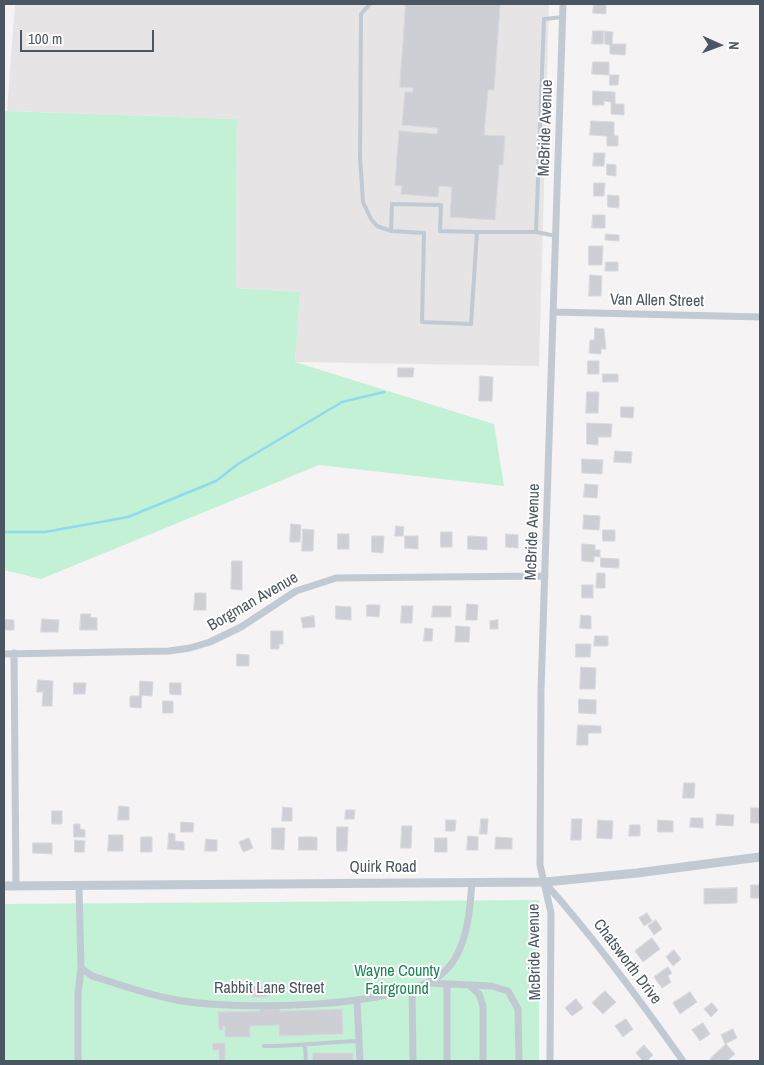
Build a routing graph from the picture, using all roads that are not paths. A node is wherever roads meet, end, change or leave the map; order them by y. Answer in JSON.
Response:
{"nodes":[{"id":1,"x":370,"y":4,"type":"edge"},
{"id":2,"x":563,"y":4,"type":"edge"},
{"id":3,"x":563,"y":17,"type":"junction"},
{"id":4,"x":391,"y":231,"type":"junction"},
{"id":5,"x":477,"y":232,"type":"junction"},
{"id":6,"x":536,"y":232,"type":"junction"},
{"id":7,"x":556,"y":236,"type":"junction"},
{"id":8,"x":553,"y":312,"type":"junction"},
{"id":9,"x":760,"y":317,"type":"edge"},
{"id":10,"x":545,"y":576,"type":"junction"},
{"id":11,"x":4,"y":654,"type":"edge"},
{"id":12,"x":14,"y":654,"type":"junction"},
{"id":13,"x":760,"y":857,"type":"edge"},
{"id":14,"x":472,"y":882,"type":"junction"},
{"id":15,"x":545,"y":882,"type":"junction"},
{"id":16,"x":16,"y":885,"type":"junction"},
{"id":17,"x":4,"y":886,"type":"edge"},
{"id":18,"x":79,"y":886,"type":"junction"},
{"id":19,"x":81,"y":968,"type":"junction"},
{"id":20,"x":428,"y":983,"type":"junction"},
{"id":21,"x":447,"y":984,"type":"junction"},
{"id":22,"x":469,"y":985,"type":"junction"},
{"id":23,"x":412,"y":988,"type":"junction"},
{"id":24,"x":357,"y":1002,"type":"junction"},
{"id":25,"x":360,"y":1041,"type":"junction"},
{"id":26,"x":264,"y":1046,"type":"dead end"},
{"id":27,"x":305,"y":1046,"type":"junction"},
{"id":28,"x":78,"y":1061,"type":"edge"},
{"id":29,"x":306,"y":1061,"type":"edge"},
{"id":30,"x":360,"y":1061,"type":"edge"},
{"id":31,"x":413,"y":1061,"type":"edge"},
{"id":32,"x":447,"y":1061,"type":"edge"},
{"id":33,"x":483,"y":1061,"type":"edge"},
{"id":34,"x":519,"y":1061,"type":"edge"},
{"id":35,"x":550,"y":1061,"type":"edge"},
{"id":36,"x":683,"y":1061,"type":"edge"}],
"edges":[{"from":1,"to":4,"type":"lane"},
{"from":2,"to":3,"type":"street","name":"McBride Avenue"},
{"from":3,"to":6,"type":"lane"},
{"from":3,"to":7,"type":"street","name":"McBride Avenue"},
{"from":4,"to":5,"type":"lane"},
{"from":4,"to":5,"type":"lane"},
{"from":5,"to":6,"type":"lane"},
{"from":6,"to":7,"type":"lane"},
{"from":7,"to":8,"type":"street","name":"McBride Avenue"},
{"from":8,"to":9,"type":"street","name":"Van Allen Street"},
{"from":8,"to":10,"type":"street","name":"McBride Avenue"},
{"from":10,"to":12,"type":"street","name":"Borgman Avenue"},
{"from":10,"to":15,"type":"street","name":"McBride Avenue"},
{"from":11,"to":12,"type":"street","name":"Borgman Avenue"},
{"from":12,"to":16,"type":"street"},
{"from":13,"to":15,"type":"street","name":"Quirk Road"},
{"from":14,"to":15,"type":"street","name":"Quirk Road"},
{"from":14,"to":18,"type":"street","name":"Quirk Road"},
{"from":14,"to":20,"type":"street","name":"Rabbit Lane Street"},
{"from":15,"to":35,"type":"street","name":"McBride Avenue"},
{"from":15,"to":36,"type":"street","name":"Chatsworth Drive"},
{"from":16,"to":17,"type":"street","name":"Quirk Road"},
{"from":16,"to":18,"type":"street","name":"Quirk Road"},
{"from":18,"to":19,"type":"street"},
{"from":19,"to":24,"type":"street","name":"Rabbit Lane Street"},
{"from":19,"to":28,"type":"street"},
{"from":20,"to":21,"type":"street"},
{"from":20,"to":23,"type":"street","name":"Rabbit Lane Street"},
{"from":21,"to":22,"type":"street"},
{"from":21,"to":32,"type":"street"},
{"from":22,"to":33,"type":"street"},
{"from":22,"to":34,"type":"street"},
{"from":23,"to":24,"type":"street","name":"Rabbit Lane Street"},
{"from":23,"to":31,"type":"street"},
{"from":24,"to":25,"type":"street"},
{"from":25,"to":27,"type":"lane"},
{"from":25,"to":30,"type":"street"},
{"from":26,"to":27,"type":"lane"},
{"from":27,"to":29,"type":"lane"}]}
